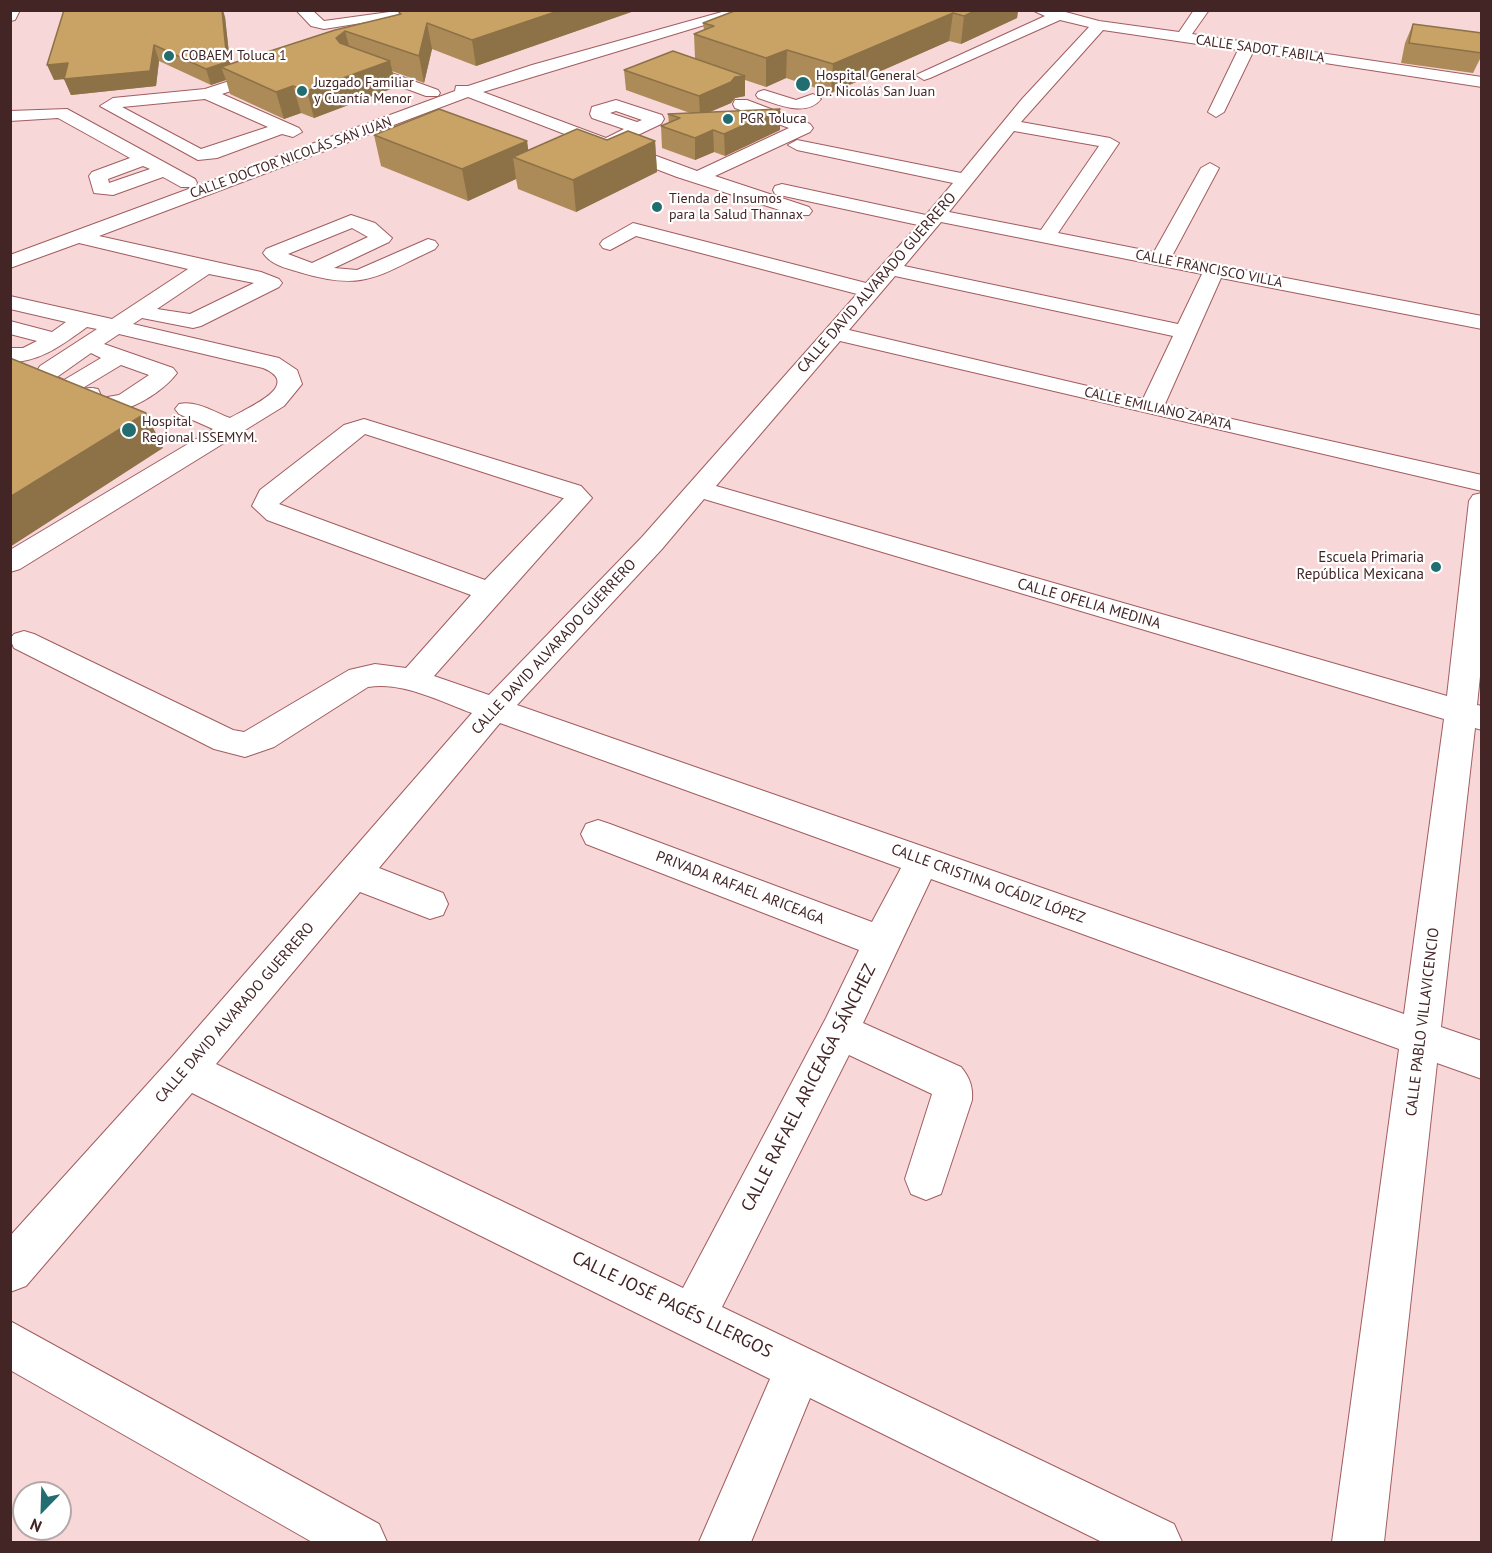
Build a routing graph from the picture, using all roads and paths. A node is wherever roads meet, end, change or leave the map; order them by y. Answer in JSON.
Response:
{"nodes":[{"id":1,"x":13,"y":10,"type":"edge"},
{"id":2,"x":303,"y":10,"type":"edge"},
{"id":3,"x":1039,"y":10,"type":"edge"},
{"id":4,"x":1202,"y":10,"type":"edge"},
{"id":5,"x":388,"y":12,"type":"edge"},
{"id":6,"x":746,"y":13,"type":"edge"},
{"id":7,"x":347,"y":15,"type":"edge"},
{"id":8,"x":709,"y":16,"type":"edge"},
{"id":9,"x":1056,"y":16,"type":"junction"},
{"id":10,"x":10,"y":17,"type":"edge"},
{"id":11,"x":415,"y":19,"type":"edge"},
{"id":12,"x":1099,"y":25,"type":"junction"},
{"id":13,"x":726,"y":28,"type":"junction"},
{"id":14,"x":398,"y":29,"type":"edge"},
{"id":15,"x":1182,"y":38,"type":"junction"},
{"id":16,"x":323,"y":39,"type":"edge"},
{"id":17,"x":620,"y":40,"type":"junction"},
{"id":18,"x":1248,"y":48,"type":"junction"},
{"id":19,"x":353,"y":64,"type":"edge"},
{"id":20,"x":281,"y":69,"type":"edge"},
{"id":21,"x":924,"y":75,"type":"dead end"},
{"id":22,"x":1482,"y":82,"type":"edge"},
{"id":23,"x":461,"y":88,"type":"junction"},
{"id":24,"x":749,"y":91,"type":"edge"},
{"id":25,"x":432,"y":93,"type":"junction"},
{"id":26,"x":207,"y":94,"type":"junction"},
{"id":27,"x":1216,"y":112,"type":"dead end"},
{"id":28,"x":10,"y":116,"type":"edge"},
{"id":29,"x":76,"y":122,"type":"junction"},
{"id":30,"x":1010,"y":125,"type":"junction"},
{"id":31,"x":10,"y":127,"type":"edge"},
{"id":32,"x":282,"y":128,"type":"junction"},
{"id":33,"x":638,"y":128,"type":"dead end"},
{"id":34,"x":588,"y":136,"type":"junction"},
{"id":35,"x":317,"y":143,"type":"junction"},
{"id":36,"x":606,"y":144,"type":"junction"},
{"id":37,"x":797,"y":145,"type":"dead end"},
{"id":38,"x":562,"y":148,"type":"edge"},
{"id":39,"x":144,"y":159,"type":"junction"},
{"id":40,"x":1210,"y":168,"type":"dead end"},
{"id":41,"x":165,"y":170,"type":"junction"},
{"id":42,"x":699,"y":177,"type":"junction"},
{"id":43,"x":966,"y":180,"type":"junction"},
{"id":44,"x":188,"y":183,"type":"junction"},
{"id":45,"x":782,"y":190,"type":"dead end"},
{"id":46,"x":827,"y":219,"type":"dead end"},
{"id":47,"x":934,"y":219,"type":"junction"},
{"id":48,"x":80,"y":237,"type":"junction"},
{"id":49,"x":1045,"y":238,"type":"junction"},
{"id":50,"x":428,"y":245,"type":"dead end"},
{"id":51,"x":10,"y":247,"type":"edge"},
{"id":52,"x":655,"y":255,"type":"dead end"},
{"id":53,"x":1160,"y":260,"type":"junction"},
{"id":54,"x":10,"y":262,"type":"edge"},
{"id":55,"x":286,"y":262,"type":"junction"},
{"id":56,"x":205,"y":267,"type":"junction"},
{"id":57,"x":315,"y":269,"type":"junction"},
{"id":58,"x":1214,"y":270,"type":"junction"},
{"id":59,"x":254,"y":276,"type":"junction"},
{"id":60,"x":881,"y":280,"type":"junction"},
{"id":61,"x":840,"y":283,"type":"junction"},
{"id":62,"x":822,"y":300,"type":"dead end"},
{"id":63,"x":10,"y":302,"type":"edge"},
{"id":64,"x":140,"y":311,"type":"junction"},
{"id":65,"x":84,"y":319,"type":"junction"},
{"id":66,"x":1482,"y":322,"type":"edge"},
{"id":67,"x":10,"y":327,"type":"edge"},
{"id":68,"x":116,"y":327,"type":"junction"},
{"id":69,"x":1185,"y":332,"type":"junction"},
{"id":70,"x":835,"y":333,"type":"junction"},
{"id":71,"x":54,"y":339,"type":"junction"},
{"id":72,"x":87,"y":346,"type":"junction"},
{"id":73,"x":10,"y":355,"type":"edge"},
{"id":74,"x":1151,"y":408,"type":"junction"},
{"id":75,"x":187,"y":409,"type":"dead end"},
{"id":76,"x":232,"y":428,"type":"junction"},
{"id":77,"x":1482,"y":483,"type":"edge"},
{"id":78,"x":697,"y":489,"type":"junction"},
{"id":79,"x":1482,"y":501,"type":"edge"},
{"id":80,"x":10,"y":563,"type":"edge"},
{"id":81,"x":490,"y":592,"type":"junction"},
{"id":82,"x":24,"y":641,"type":"dead end"},
{"id":83,"x":413,"y":680,"type":"junction"},
{"id":84,"x":495,"y":708,"type":"junction"},
{"id":85,"x":1471,"y":715,"type":"edge"},
{"id":86,"x":598,"y":834,"type":"dead end"},
{"id":87,"x":923,"y":861,"type":"junction"},
{"id":88,"x":355,"y":874,"type":"junction"},
{"id":89,"x":430,"y":904,"type":"dead end"},
{"id":90,"x":881,"y":942,"type":"junction"},
{"id":91,"x":840,"y":1031,"type":"junction"},
{"id":92,"x":1421,"y":1039,"type":"junction"},
{"id":93,"x":1482,"y":1060,"type":"edge"},
{"id":94,"x":186,"y":1070,"type":"junction"},
{"id":95,"x":926,"y":1179,"type":"dead end"},
{"id":96,"x":10,"y":1270,"type":"edge"},
{"id":97,"x":694,"y":1315,"type":"junction"},
{"id":98,"x":10,"y":1344,"type":"edge"},
{"id":99,"x":800,"y":1367,"type":"junction"},
{"id":100,"x":1139,"y":1538,"type":"edge"},
{"id":101,"x":361,"y":1542,"type":"edge"},
{"id":102,"x":726,"y":1542,"type":"edge"},
{"id":103,"x":1358,"y":1542,"type":"edge"}],
"edges":[{"from":1,"to":10,"type":"street"},
{"from":2,"to":7,"type":"street"},
{"from":3,"to":9,"type":"street","name":"CALLE SADOT FABILA"},
{"from":4,"to":15,"type":"street"},
{"from":5,"to":7,"type":"street"},
{"from":5,"to":11,"type":"street"},
{"from":6,"to":8,"type":"street","name":"CALLE DOCTOR NICOLÁS SAN JUAN"},
{"from":6,"to":13,"type":"street"},
{"from":8,"to":13,"type":"street"},
{"from":8,"to":17,"type":"street","name":"CALLE DOCTOR NICOLÁS SAN JUAN"},
{"from":9,"to":12,"type":"street","name":"CALLE SADOT FABILA"},
{"from":9,"to":21,"type":"street"},
{"from":12,"to":15,"type":"street","name":"CALLE SADOT FABILA"},
{"from":12,"to":30,"type":"street","name":"CALLE DAVID ALVARADO GUERRERO"},
{"from":13,"to":17,"type":"street"},
{"from":14,"to":16,"type":"street"},
{"from":15,"to":18,"type":"street","name":"CALLE SADOT FABILA"},
{"from":17,"to":23,"type":"street","name":"CALLE DOCTOR NICOLÁS SAN JUAN"},
{"from":18,"to":22,"type":"street","name":"CALLE SADOT FABILA"},
{"from":18,"to":27,"type":"street"},
{"from":19,"to":25,"type":"street"},
{"from":20,"to":26,"type":"street"},
{"from":23,"to":25,"type":"street","name":"CALLE DOCTOR NICOLÁS SAN JUAN"},
{"from":23,"to":34,"type":"street"},
{"from":23,"to":35,"type":"street","name":"CALLE DOCTOR NICOLÁS SAN JUAN"},
{"from":24,"to":42,"type":"street"},
{"from":25,"to":35,"type":"street","name":"CALLE DOCTOR NICOLÁS SAN JUAN"},
{"from":26,"to":32,"type":"street"},
{"from":26,"to":32,"type":"street"},
{"from":28,"to":29,"type":"street"},
{"from":29,"to":31,"type":"street"},
{"from":29,"to":39,"type":"street"},
{"from":30,"to":43,"type":"street","name":"CALLE DAVID ALVARADO GUERRERO"},
{"from":30,"to":49,"type":"street"},
{"from":32,"to":35,"type":"street"},
{"from":33,"to":36,"type":"street"},
{"from":34,"to":36,"type":"street"},
{"from":34,"to":38,"type":"street"},
{"from":35,"to":44,"type":"street","name":"CALLE DOCTOR NICOLÁS SAN JUAN"},
{"from":35,"to":48,"type":"street","name":"CALLE DOCTOR NICOLÁS SAN JUAN"},
{"from":36,"to":42,"type":"street"},
{"from":37,"to":43,"type":"street"},
{"from":39,"to":41,"type":"street"},
{"from":39,"to":41,"type":"street"},
{"from":40,"to":53,"type":"street"},
{"from":41,"to":44,"type":"street"},
{"from":42,"to":46,"type":"street"},
{"from":43,"to":47,"type":"street","name":"CALLE DAVID ALVARADO GUERRERO"},
{"from":44,"to":51,"type":"street","name":"CALLE DOCTOR NICOLÁS SAN JUAN"},
{"from":45,"to":47,"type":"street","name":"CALLE FRANCISCO VILLA"},
{"from":47,"to":49,"type":"street","name":"CALLE FRANCISCO VILLA"},
{"from":47,"to":60,"type":"street","name":"CALLE DAVID ALVARADO GUERRERO"},
{"from":48,"to":54,"type":"street","name":"CALLE DOCTOR NICOLÁS SAN JUAN"},
{"from":48,"to":56,"type":"street"},
{"from":49,"to":53,"type":"street","name":"CALLE FRANCISCO VILLA"},
{"from":50,"to":57,"type":"street"},
{"from":52,"to":61,"type":"street"},
{"from":53,"to":58,"type":"street","name":"CALLE FRANCISCO VILLA"},
{"from":55,"to":57,"type":"street"},
{"from":55,"to":57,"type":"street"},
{"from":55,"to":59,"type":"street"},
{"from":56,"to":59,"type":"street"},
{"from":56,"to":64,"type":"street"},
{"from":58,"to":66,"type":"street","name":"CALLE FRANCISCO VILLA"},
{"from":58,"to":69,"type":"street"},
{"from":59,"to":64,"type":"street"},
{"from":60,"to":61,"type":"street"},
{"from":60,"to":69,"type":"street"},
{"from":60,"to":70,"type":"street","name":"CALLE DAVID ALVARADO GUERRERO"},
{"from":61,"to":62,"type":"street"},
{"from":63,"to":65,"type":"street"},
{"from":64,"to":68,"type":"street"},
{"from":65,"to":68,"type":"street"},
{"from":65,"to":71,"type":"street"},
{"from":67,"to":71,"type":"street"},
{"from":68,"to":72,"type":"street"},
{"from":68,"to":76,"type":"street"},
{"from":69,"to":74,"type":"street"},
{"from":70,"to":74,"type":"street","name":"CALLE EMILIANO ZAPATA"},
{"from":70,"to":78,"type":"street","name":"CALLE DAVID ALVARADO GUERRERO"},
{"from":71,"to":73,"type":"street"},
{"from":72,"to":72,"type":"street"},
{"from":74,"to":77,"type":"street","name":"CALLE EMILIANO ZAPATA"},
{"from":75,"to":76,"type":"street"},
{"from":76,"to":80,"type":"street"},
{"from":78,"to":84,"type":"street","name":"CALLE DAVID ALVARADO GUERRERO"},
{"from":78,"to":85,"type":"street","name":"CALLE OFELIA MEDINA"},
{"from":79,"to":85,"type":"street","name":"CALLE PABLO VILLAVICENCIO"},
{"from":81,"to":81,"type":"street"},
{"from":81,"to":83,"type":"street"},
{"from":82,"to":83,"type":"street","name":"CALLE CRISTINA OCÁDIZ LÓPEZ"},
{"from":83,"to":84,"type":"street","name":"CALLE CRISTINA OCÁDIZ LÓPEZ"},
{"from":84,"to":87,"type":"street","name":"CALLE CRISTINA OCÁDIZ LÓPEZ"},
{"from":84,"to":88,"type":"street","name":"CALLE DAVID ALVARADO GUERRERO"},
{"from":85,"to":92,"type":"street","name":"CALLE PABLO VILLAVICENCIO"},
{"from":86,"to":90,"type":"street","name":"PRIVADA RAFAEL ARICEAGA"},
{"from":87,"to":90,"type":"street","name":"CALLE RAFAEL ARICEAGA SÁNCHEZ"},
{"from":87,"to":92,"type":"street","name":"CALLE CRISTINA OCÁDIZ LÓPEZ"},
{"from":88,"to":89,"type":"street"},
{"from":88,"to":94,"type":"street","name":"CALLE DAVID ALVARADO GUERRERO"},
{"from":90,"to":91,"type":"street","name":"CALLE RAFAEL ARICEAGA SÁNCHEZ"},
{"from":91,"to":95,"type":"street"},
{"from":91,"to":97,"type":"street","name":"CALLE RAFAEL ARICEAGA SÁNCHEZ"},
{"from":92,"to":93,"type":"street","name":"CALLE CRISTINA OCÁDIZ LÓPEZ"},
{"from":92,"to":103,"type":"street","name":"CALLE PABLO VILLAVICENCIO"},
{"from":94,"to":96,"type":"street","name":"CALLE DAVID ALVARADO GUERRERO"},
{"from":94,"to":97,"type":"street","name":"CALLE JOSÉ PAGÉS LLERGOS"},
{"from":97,"to":99,"type":"street","name":"CALLE JOSÉ PAGÉS LLERGOS"},
{"from":98,"to":101,"type":"street"},
{"from":99,"to":100,"type":"street","name":"CALLE JOSÉ PAGÉS LLERGOS"},
{"from":99,"to":102,"type":"street"}]}
